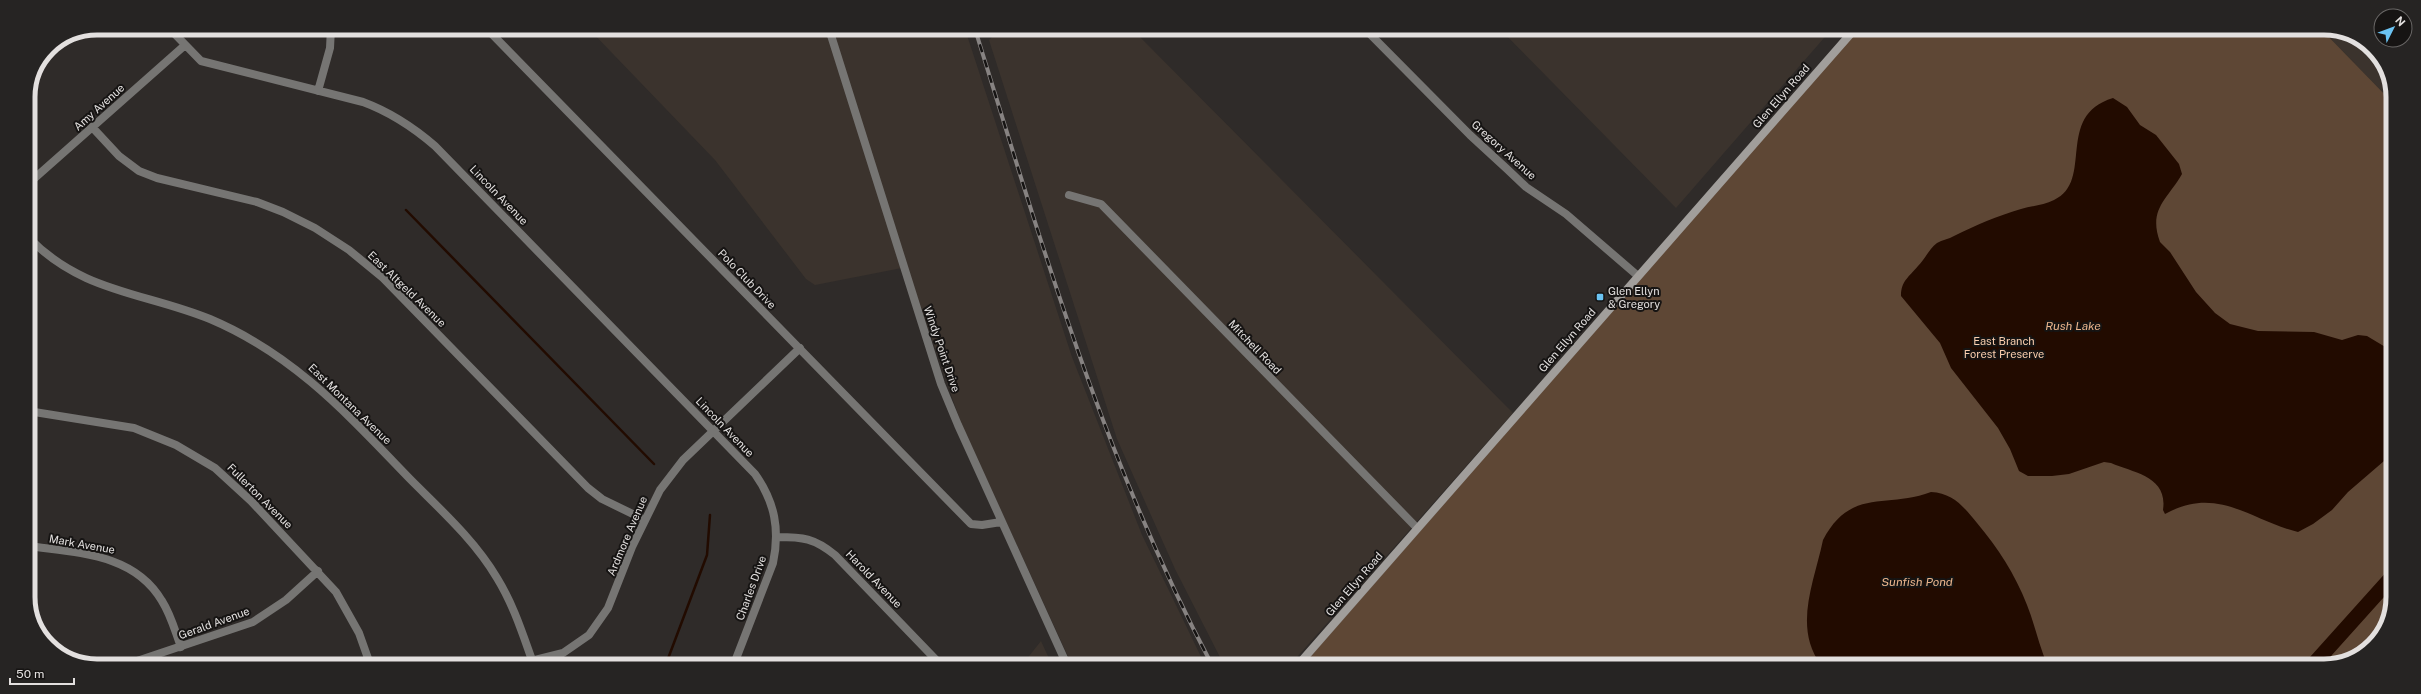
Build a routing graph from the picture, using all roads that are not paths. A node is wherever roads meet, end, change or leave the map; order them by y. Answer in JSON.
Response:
{"nodes":[{"id":1,"x":175,"y":35,"type":"edge"},
{"id":2,"x":331,"y":35,"type":"edge"},
{"id":3,"x":493,"y":35,"type":"edge"},
{"id":4,"x":831,"y":35,"type":"edge"},
{"id":5,"x":1371,"y":35,"type":"edge"},
{"id":6,"x":1850,"y":35,"type":"edge"},
{"id":7,"x":184,"y":46,"type":"junction"},
{"id":8,"x":318,"y":91,"type":"junction"},
{"id":9,"x":92,"y":127,"type":"junction"},
{"id":10,"x":35,"y":178,"type":"edge"},
{"id":11,"x":1069,"y":195,"type":"dead end"},
{"id":12,"x":35,"y":243,"type":"edge"},
{"id":13,"x":1638,"y":276,"type":"junction"},
{"id":14,"x":800,"y":348,"type":"junction"},
{"id":15,"x":35,"y":412,"type":"edge"},
{"id":16,"x":714,"y":431,"type":"junction"},
{"id":17,"x":755,"y":474,"type":"joint"},
{"id":18,"x":645,"y":520,"type":"junction"},
{"id":19,"x":1002,"y":522,"type":"junction"},
{"id":20,"x":1417,"y":528,"type":"junction"},
{"id":21,"x":777,"y":537,"type":"junction"},
{"id":22,"x":35,"y":547,"type":"edge"},
{"id":23,"x":318,"y":571,"type":"junction"},
{"id":24,"x":181,"y":646,"type":"junction"},
{"id":25,"x":143,"y":659,"type":"edge"},
{"id":26,"x":368,"y":659,"type":"edge"},
{"id":27,"x":532,"y":659,"type":"edge"},
{"id":28,"x":536,"y":659,"type":"edge"},
{"id":29,"x":739,"y":659,"type":"edge"},
{"id":30,"x":935,"y":659,"type":"edge"},
{"id":31,"x":1064,"y":659,"type":"edge"},
{"id":32,"x":1303,"y":659,"type":"edge"}],
"edges":[{"from":1,"to":7,"type":"street","name":"Lincoln Avenue"},
{"from":2,"to":8,"type":"street"},
{"from":3,"to":14,"type":"street","name":"Polo Club Drive"},
{"from":4,"to":19,"type":"street","name":"Windy Point Drive"},
{"from":5,"to":13,"type":"street","name":"Gregory Avenue"},
{"from":6,"to":13,"type":"street","name":"Glen Ellyn Road"},
{"from":7,"to":8,"type":"street","name":"Lincoln Avenue"},
{"from":7,"to":9,"type":"street","name":"Amy Avenue"},
{"from":8,"to":16,"type":"street","name":"Lincoln Avenue"},
{"from":9,"to":10,"type":"street","name":"Amy Avenue"},
{"from":9,"to":18,"type":"street","name":"East Altgeld Avenue"},
{"from":11,"to":20,"type":"street","name":"Mitchell Road"},
{"from":12,"to":27,"type":"street","name":"East Montana Avenue"},
{"from":13,"to":20,"type":"street","name":"Glen Ellyn Road"},
{"from":14,"to":16,"type":"street","name":"Ardmore Avenue"},
{"from":14,"to":19,"type":"street","name":"Polo Club Drive"},
{"from":15,"to":23,"type":"street","name":"Fullerton Avenue"},
{"from":16,"to":17,"type":"street","name":"Lincoln Avenue"},
{"from":16,"to":18,"type":"street","name":"Ardmore Avenue"},
{"from":17,"to":21,"type":"street","name":"Charles Drive"},
{"from":18,"to":28,"type":"street","name":"Ardmore Avenue"},
{"from":19,"to":31,"type":"street","name":"Windy Point Drive"},
{"from":20,"to":32,"type":"street","name":"Glen Ellyn Road"},
{"from":21,"to":29,"type":"street","name":"Charles Drive"},
{"from":21,"to":30,"type":"street","name":"Harold Avenue"},
{"from":22,"to":24,"type":"street","name":"Mark Avenue"},
{"from":23,"to":24,"type":"street","name":"Gerald Avenue"},
{"from":23,"to":26,"type":"street","name":"Fullerton Avenue"},
{"from":24,"to":25,"type":"street","name":"Gerald Avenue"}]}
